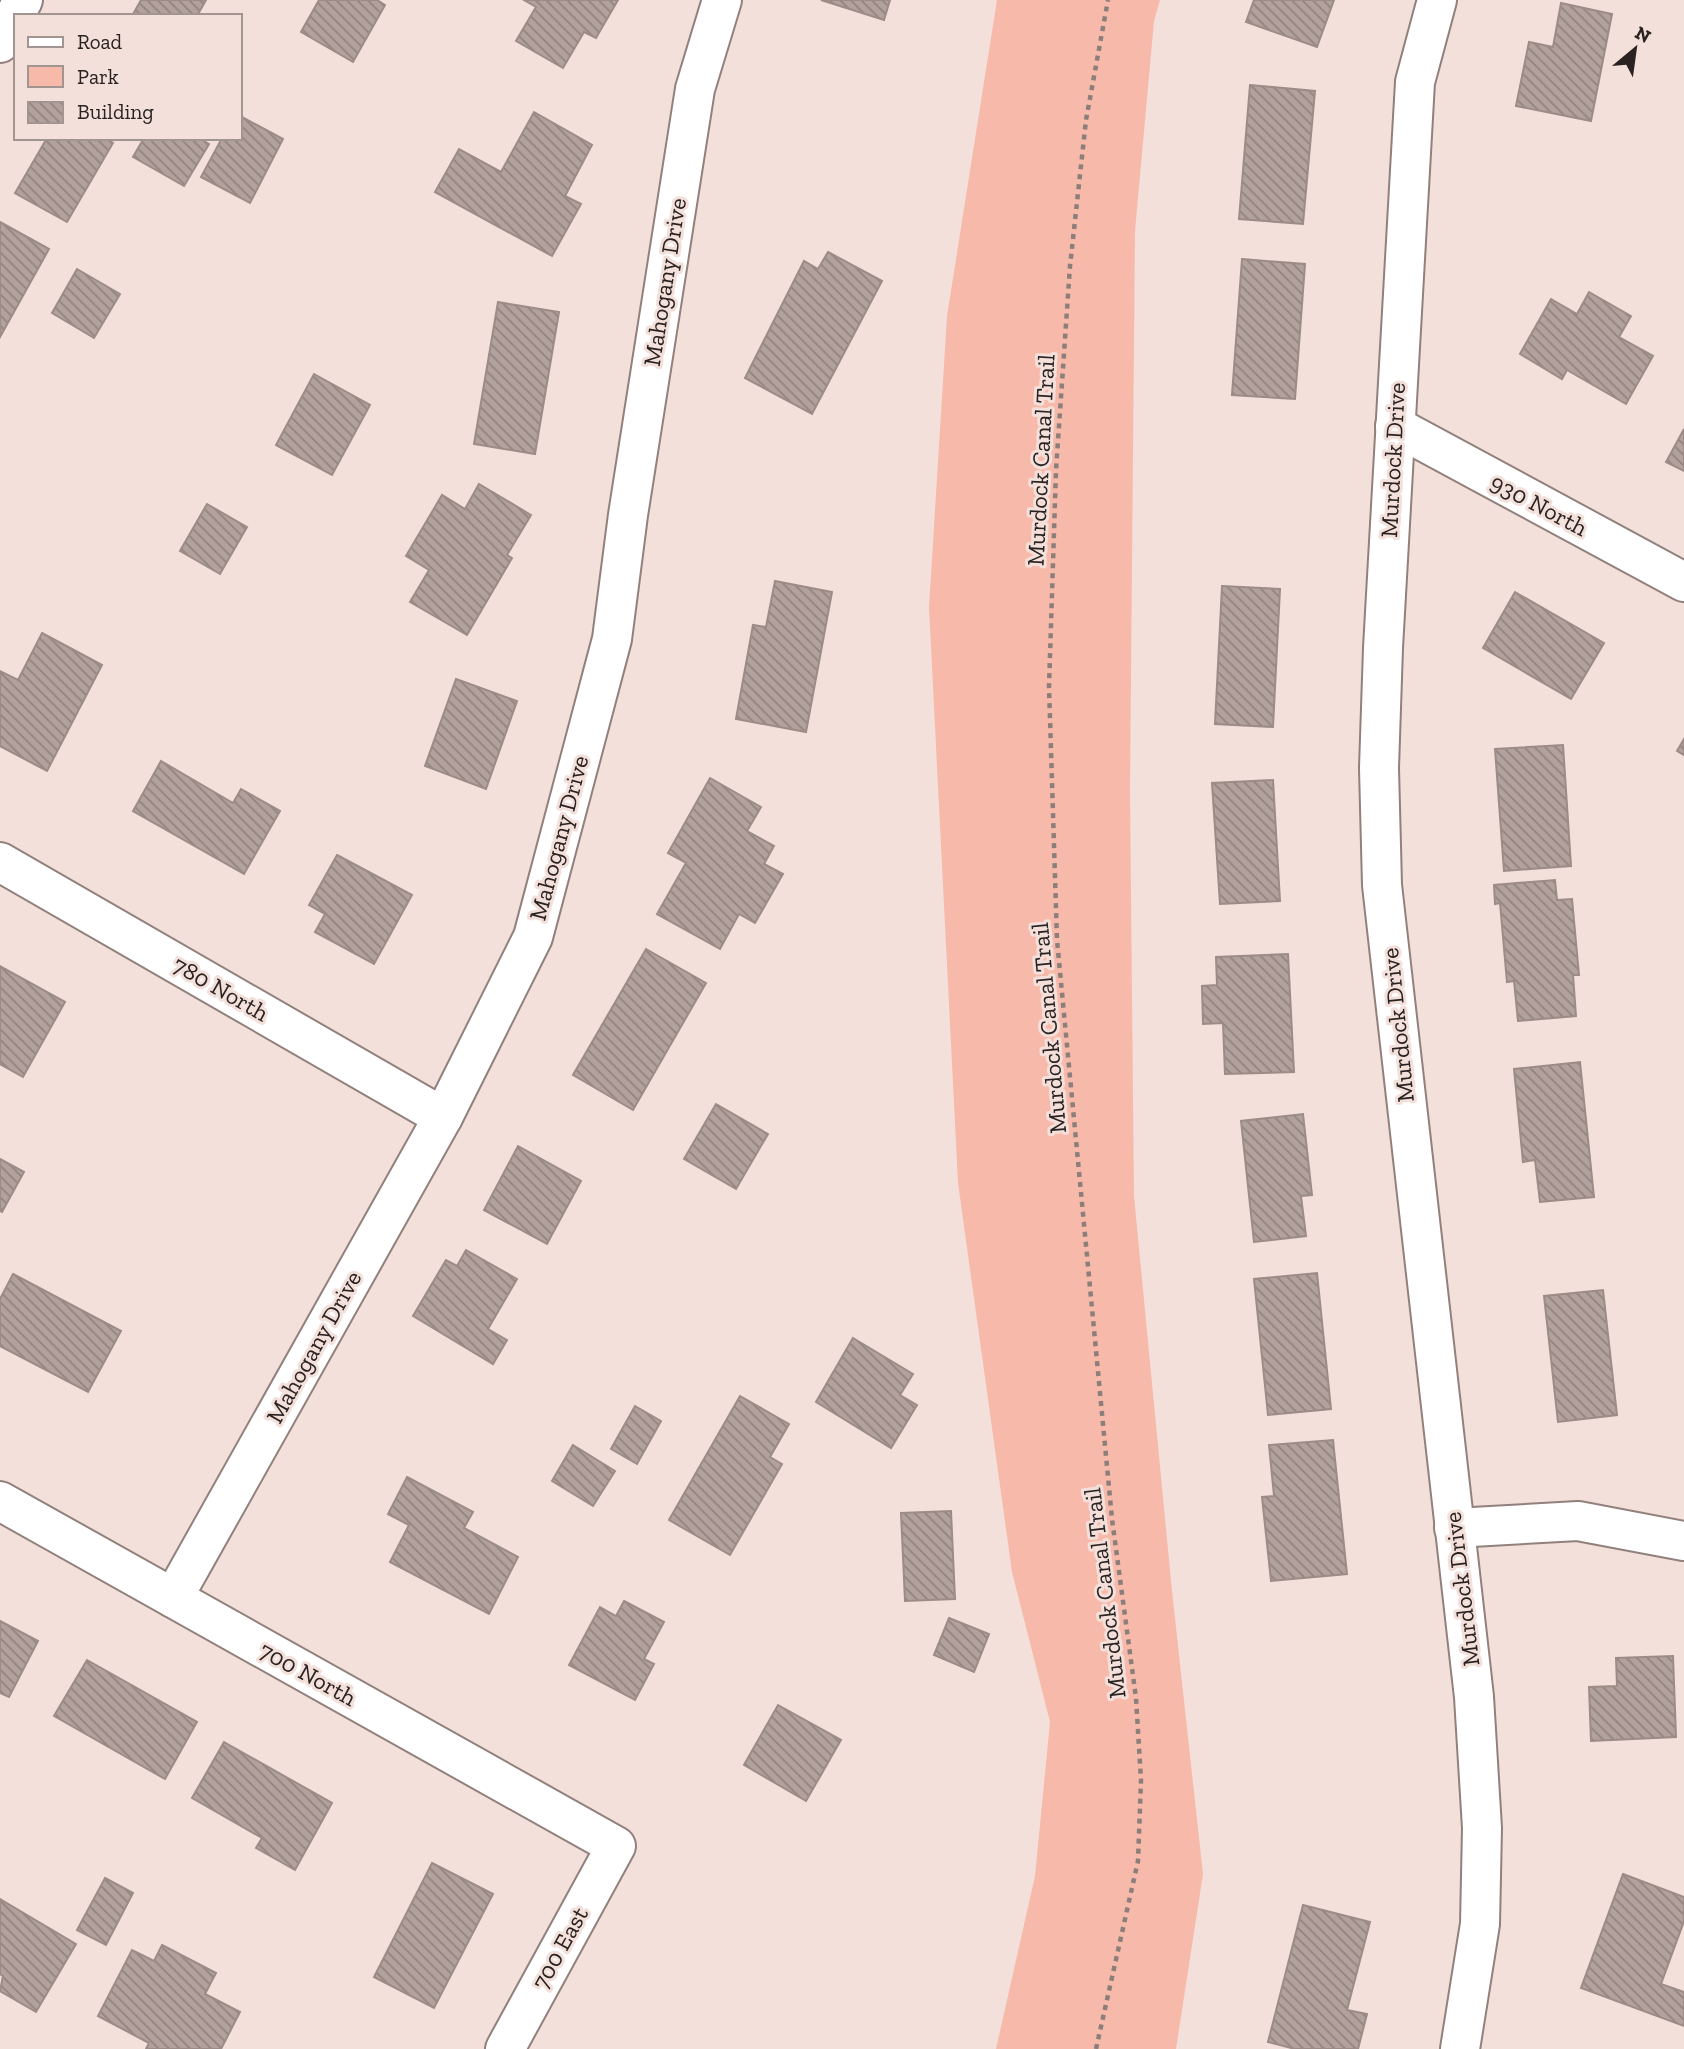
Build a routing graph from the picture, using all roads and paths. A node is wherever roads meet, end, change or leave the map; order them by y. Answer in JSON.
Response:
{"nodes":[{"id":1,"x":722,"y":0,"type":"edge"},
{"id":2,"x":1108,"y":0,"type":"edge"},
{"id":3,"x":1437,"y":0,"type":"edge"},
{"id":4,"x":14,"y":17,"type":"edge"},
{"id":5,"x":0,"y":43,"type":"edge"},
{"id":6,"x":1395,"y":426,"type":"junction"},
{"id":7,"x":1684,"y":582,"type":"edge"},
{"id":8,"x":0,"y":862,"type":"edge"},
{"id":9,"x":443,"y":1116,"type":"junction"},
{"id":10,"x":0,"y":1502,"type":"edge"},
{"id":11,"x":1454,"y":1528,"type":"junction"},
{"id":12,"x":1684,"y":1541,"type":"edge"},
{"id":13,"x":173,"y":1598,"type":"junction"},
{"id":14,"x":616,"y":1846,"type":"joint"},
{"id":15,"x":505,"y":2049,"type":"edge"},
{"id":16,"x":1096,"y":2049,"type":"edge"},
{"id":17,"x":1460,"y":2049,"type":"edge"}],
"edges":[{"from":1,"to":9,"type":"street","name":"Mahogany Drive"},
{"from":2,"to":16,"type":"path","name":"Murdock Canal Trail"},
{"from":3,"to":6,"type":"street","name":"Murdock Drive"},
{"from":4,"to":5,"type":"street"},
{"from":6,"to":7,"type":"street","name":"930 North"},
{"from":6,"to":11,"type":"street","name":"Murdock Drive"},
{"from":8,"to":9,"type":"street","name":"780 North"},
{"from":9,"to":13,"type":"street","name":"Mahogany Drive"},
{"from":10,"to":13,"type":"street","name":"700 North"},
{"from":11,"to":12,"type":"street"},
{"from":11,"to":17,"type":"street","name":"Murdock Drive"},
{"from":13,"to":14,"type":"street","name":"700 North"},
{"from":14,"to":15,"type":"street","name":"700 East"}]}
